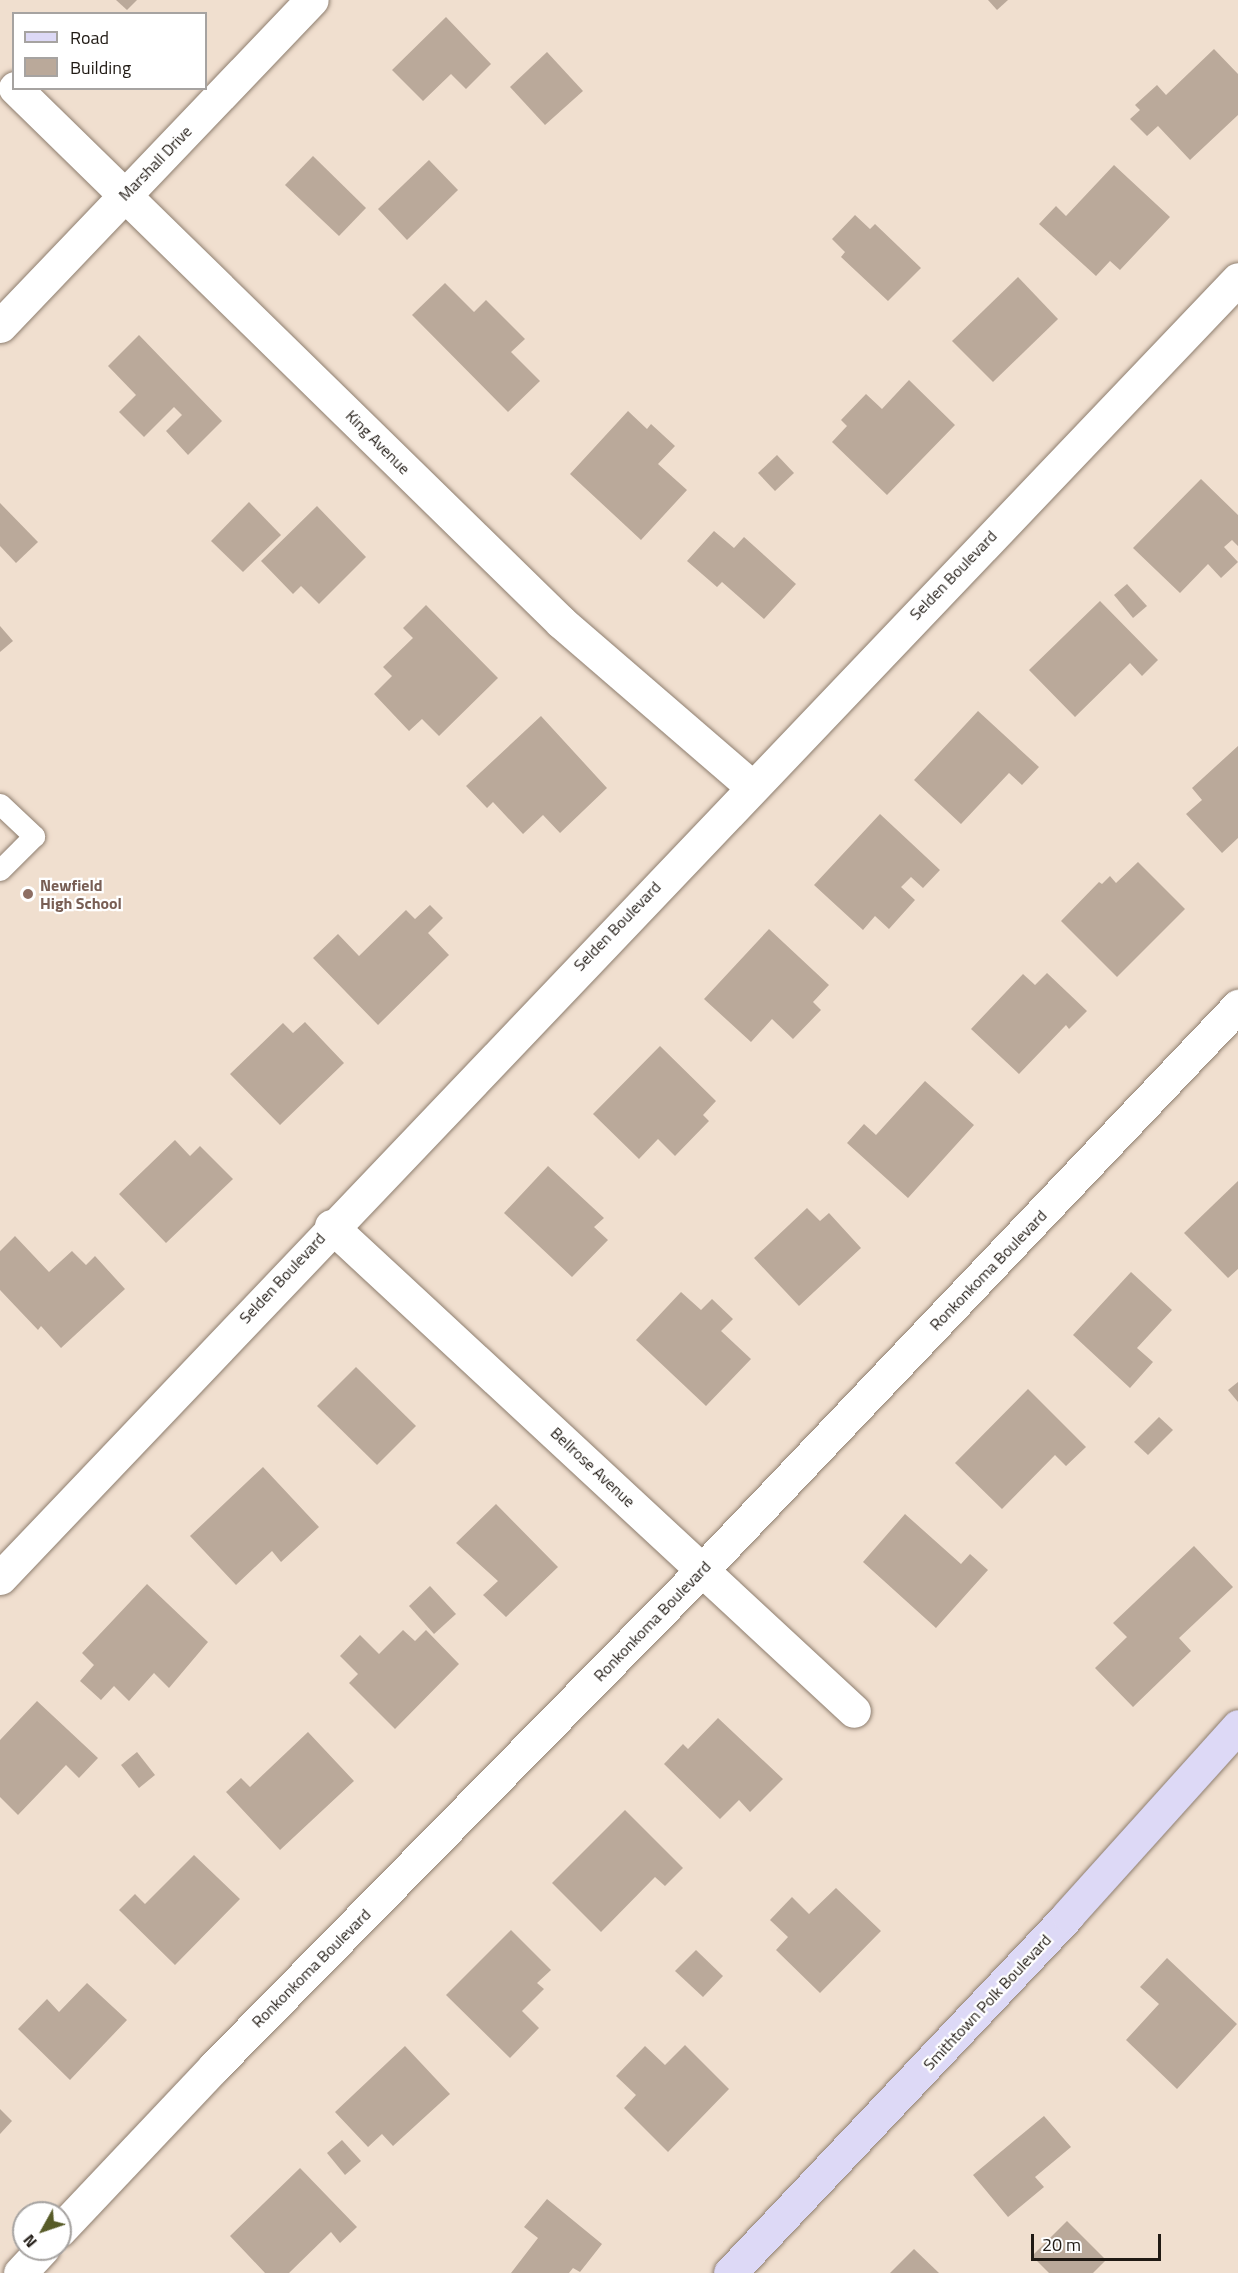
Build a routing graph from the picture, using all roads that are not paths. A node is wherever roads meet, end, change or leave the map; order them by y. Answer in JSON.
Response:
{"nodes":[{"id":1,"x":311,"y":0,"type":"edge"},
{"id":2,"x":0,"y":74,"type":"edge"},
{"id":3,"x":12,"y":86,"type":"edge"},
{"id":4,"x":16,"y":90,"type":"edge"},
{"id":5,"x":126,"y":194,"type":"junction"},
{"id":6,"x":1238,"y":279,"type":"edge"},
{"id":7,"x":0,"y":326,"type":"edge"},
{"id":8,"x":751,"y":786,"type":"junction"},
{"id":9,"x":0,"y":804,"type":"edge"},
{"id":10,"x":0,"y":870,"type":"edge"},
{"id":11,"x":1238,"y":1006,"type":"edge"},
{"id":12,"x":331,"y":1226,"type":"junction"},
{"id":13,"x":703,"y":1569,"type":"junction"},
{"id":14,"x":0,"y":1578,"type":"edge"},
{"id":15,"x":854,"y":1711,"type":"dead end"},
{"id":16,"x":1238,"y":1726,"type":"edge"},
{"id":17,"x":72,"y":2217,"type":"edge"},
{"id":18,"x":31,"y":2261,"type":"edge"},
{"id":19,"x":20,"y":2273,"type":"edge"},
{"id":20,"x":730,"y":2273,"type":"edge"}],
"edges":[{"from":1,"to":5,"type":"street","name":"Marshall Drive"},
{"from":2,"to":3,"type":"street","name":"King Avenue"},
{"from":4,"to":5,"type":"street","name":"King Avenue"},
{"from":5,"to":7,"type":"street","name":"Marshall Drive"},
{"from":5,"to":8,"type":"street","name":"King Avenue"},
{"from":6,"to":8,"type":"street","name":"Selden Boulevard"},
{"from":8,"to":12,"type":"street","name":"Selden Boulevard"},
{"from":9,"to":10,"type":"lane"},
{"from":11,"to":13,"type":"street","name":"Ronkonkoma Boulevard"},
{"from":12,"to":13,"type":"street","name":"Bellrose Avenue"},
{"from":12,"to":14,"type":"street","name":"Selden Boulevard"},
{"from":13,"to":15,"type":"street","name":"Bellrose Avenue"},
{"from":13,"to":17,"type":"street","name":"Ronkonkoma Boulevard"},
{"from":16,"to":20,"type":"street","name":"Smithtown Polk Boulevard"},
{"from":18,"to":19,"type":"street"}]}
